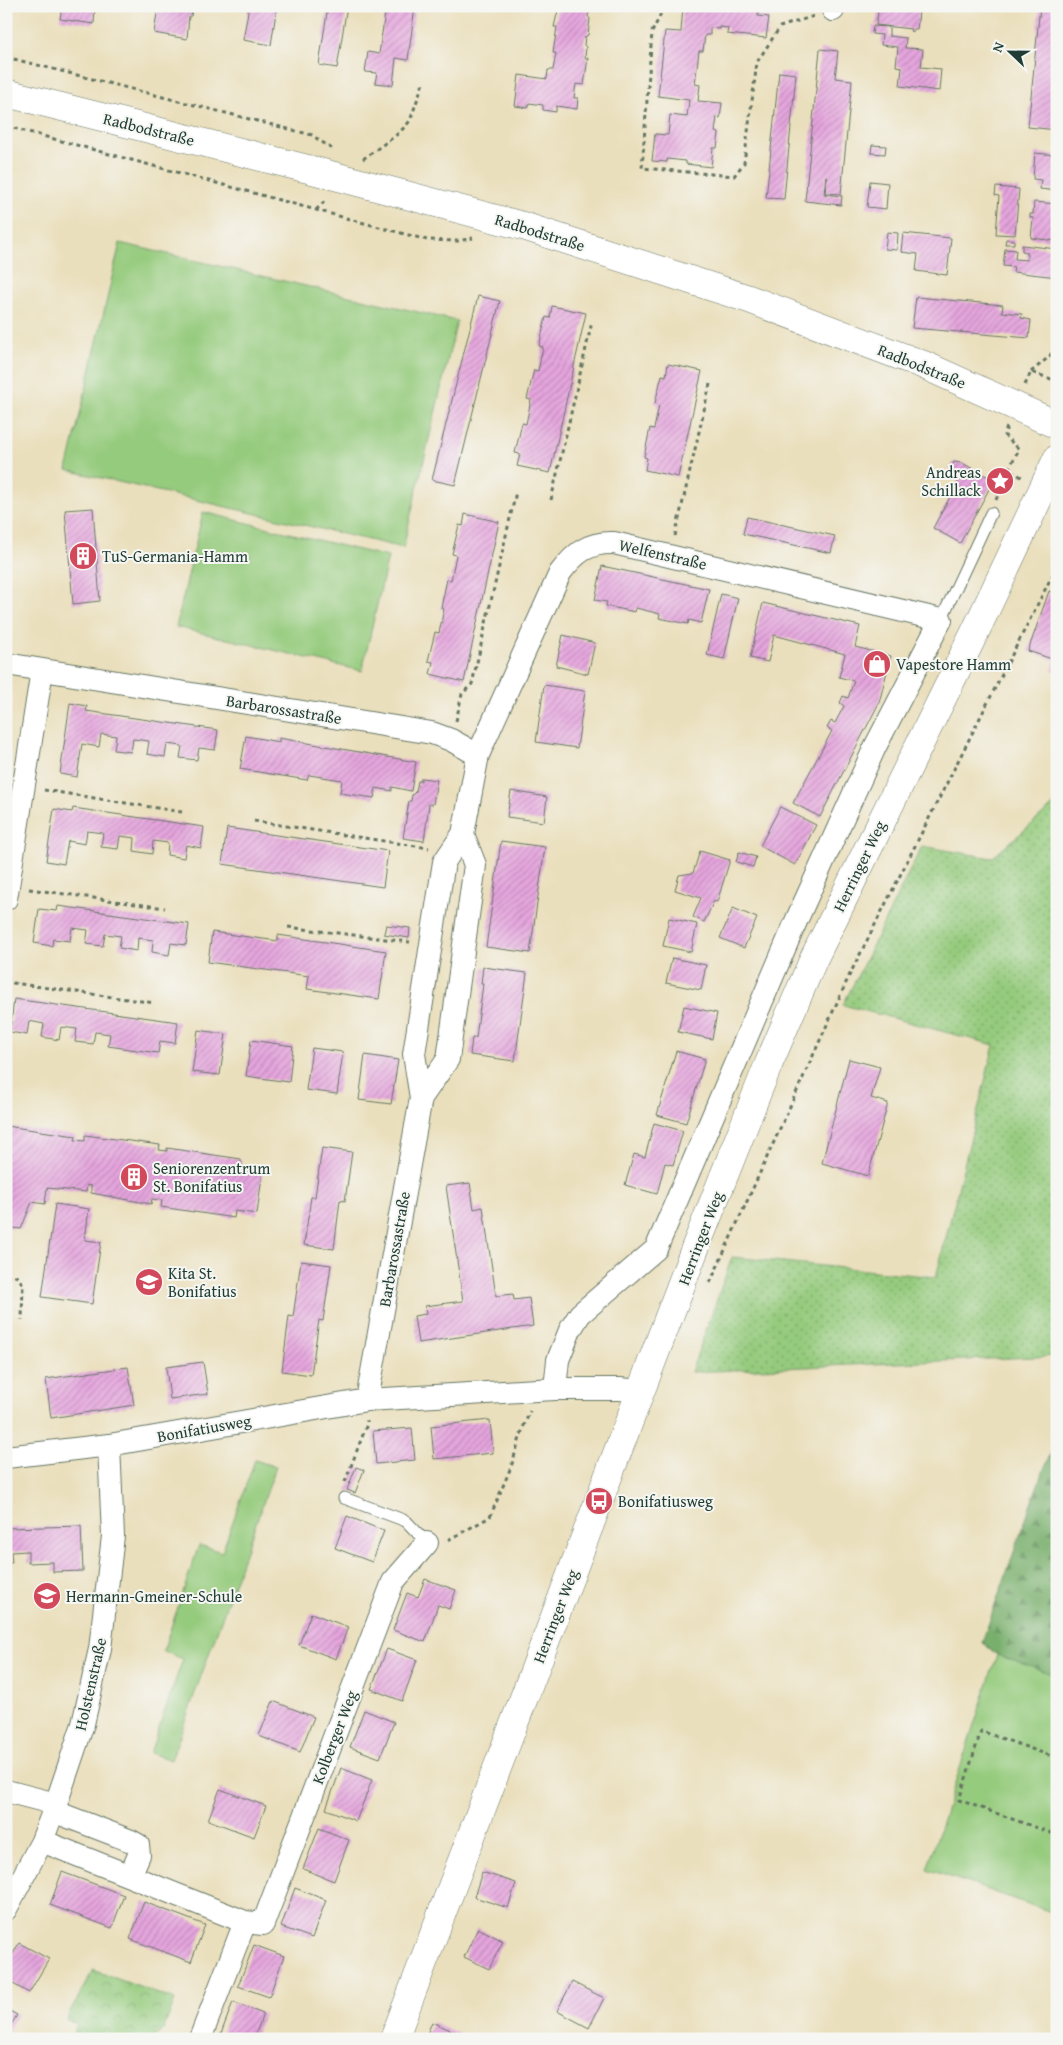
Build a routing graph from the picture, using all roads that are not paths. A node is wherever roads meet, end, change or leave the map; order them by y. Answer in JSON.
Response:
{"nodes":[{"id":1,"x":6,"y":93,"type":"edge"},
{"id":2,"x":1057,"y":425,"type":"edge"},
{"id":3,"x":1057,"y":459,"type":"edge"},
{"id":4,"x":991,"y":513,"type":"road end"},
{"id":5,"x":941,"y":620,"type":"junction"},
{"id":6,"x":6,"y":664,"type":"edge"},
{"id":7,"x":42,"y":670,"type":"junction"},
{"id":8,"x":478,"y":755,"type":"junction"},
{"id":9,"x":456,"y":842,"type":"junction"},
{"id":10,"x":7,"y":893,"type":"edge"},
{"id":11,"x":421,"y":1098,"type":"junction"},
{"id":12,"x":547,"y":1390,"type":"junction"},
{"id":13,"x":641,"y":1394,"type":"junction"},
{"id":14,"x":367,"y":1400,"type":"junction"},
{"id":15,"x":109,"y":1445,"type":"junction"},
{"id":16,"x":6,"y":1457,"type":"edge"},
{"id":17,"x":344,"y":1498,"type":"road end"},
{"id":18,"x":427,"y":1543,"type":"joint"},
{"id":19,"x":6,"y":1791,"type":"edge"},
{"id":20,"x":54,"y":1808,"type":"junction"},
{"id":21,"x":42,"y":1841,"type":"junction"},
{"id":22,"x":130,"y":1876,"type":"junction"},
{"id":23,"x":6,"y":1909,"type":"edge"},
{"id":24,"x":245,"y":1922,"type":"junction"},
{"id":25,"x":200,"y":2039,"type":"edge"},
{"id":26,"x":394,"y":2039,"type":"edge"}],
"edges":[{"from":1,"to":2,"type":"main road","name":"Radbodstraße"},
{"from":3,"to":13,"type":"main road","name":"Herringer Weg"},
{"from":4,"to":5,"type":"lane","name":"Herringer Weg"},
{"from":5,"to":8,"type":"street","name":"Welfenstraße"},
{"from":5,"to":12,"type":"street","name":"Herringer Weg"},
{"from":6,"to":7,"type":"street","name":"Barbarossastraße"},
{"from":7,"to":8,"type":"street","name":"Barbarossastraße"},
{"from":7,"to":10,"type":"street"},
{"from":8,"to":9,"type":"street","name":"Barbarossastraße"},
{"from":9,"to":11,"type":"street","name":"Barbarossastraße"},
{"from":9,"to":11,"type":"street","name":"Barbarossastraße"},
{"from":11,"to":14,"type":"street","name":"Barbarossastraße"},
{"from":12,"to":13,"type":"street","name":"Bonifatiusweg"},
{"from":12,"to":14,"type":"street","name":"Bonifatiusweg"},
{"from":13,"to":26,"type":"main road","name":"Herringer Weg"},
{"from":14,"to":15,"type":"street","name":"Bonifatiusweg"},
{"from":15,"to":16,"type":"street","name":"Bonifatiusweg"},
{"from":15,"to":20,"type":"street","name":"Holstenstraße"},
{"from":17,"to":18,"type":"lane"},
{"from":18,"to":24,"type":"street","name":"Kolberger Weg"},
{"from":19,"to":20,"type":"street"},
{"from":20,"to":21,"type":"street","name":"Holstenstraße"},
{"from":20,"to":22,"type":"street"},
{"from":21,"to":22,"type":"street"},
{"from":21,"to":23,"type":"street","name":"Holstenstraße"},
{"from":22,"to":24,"type":"street"},
{"from":24,"to":25,"type":"street"}]}
